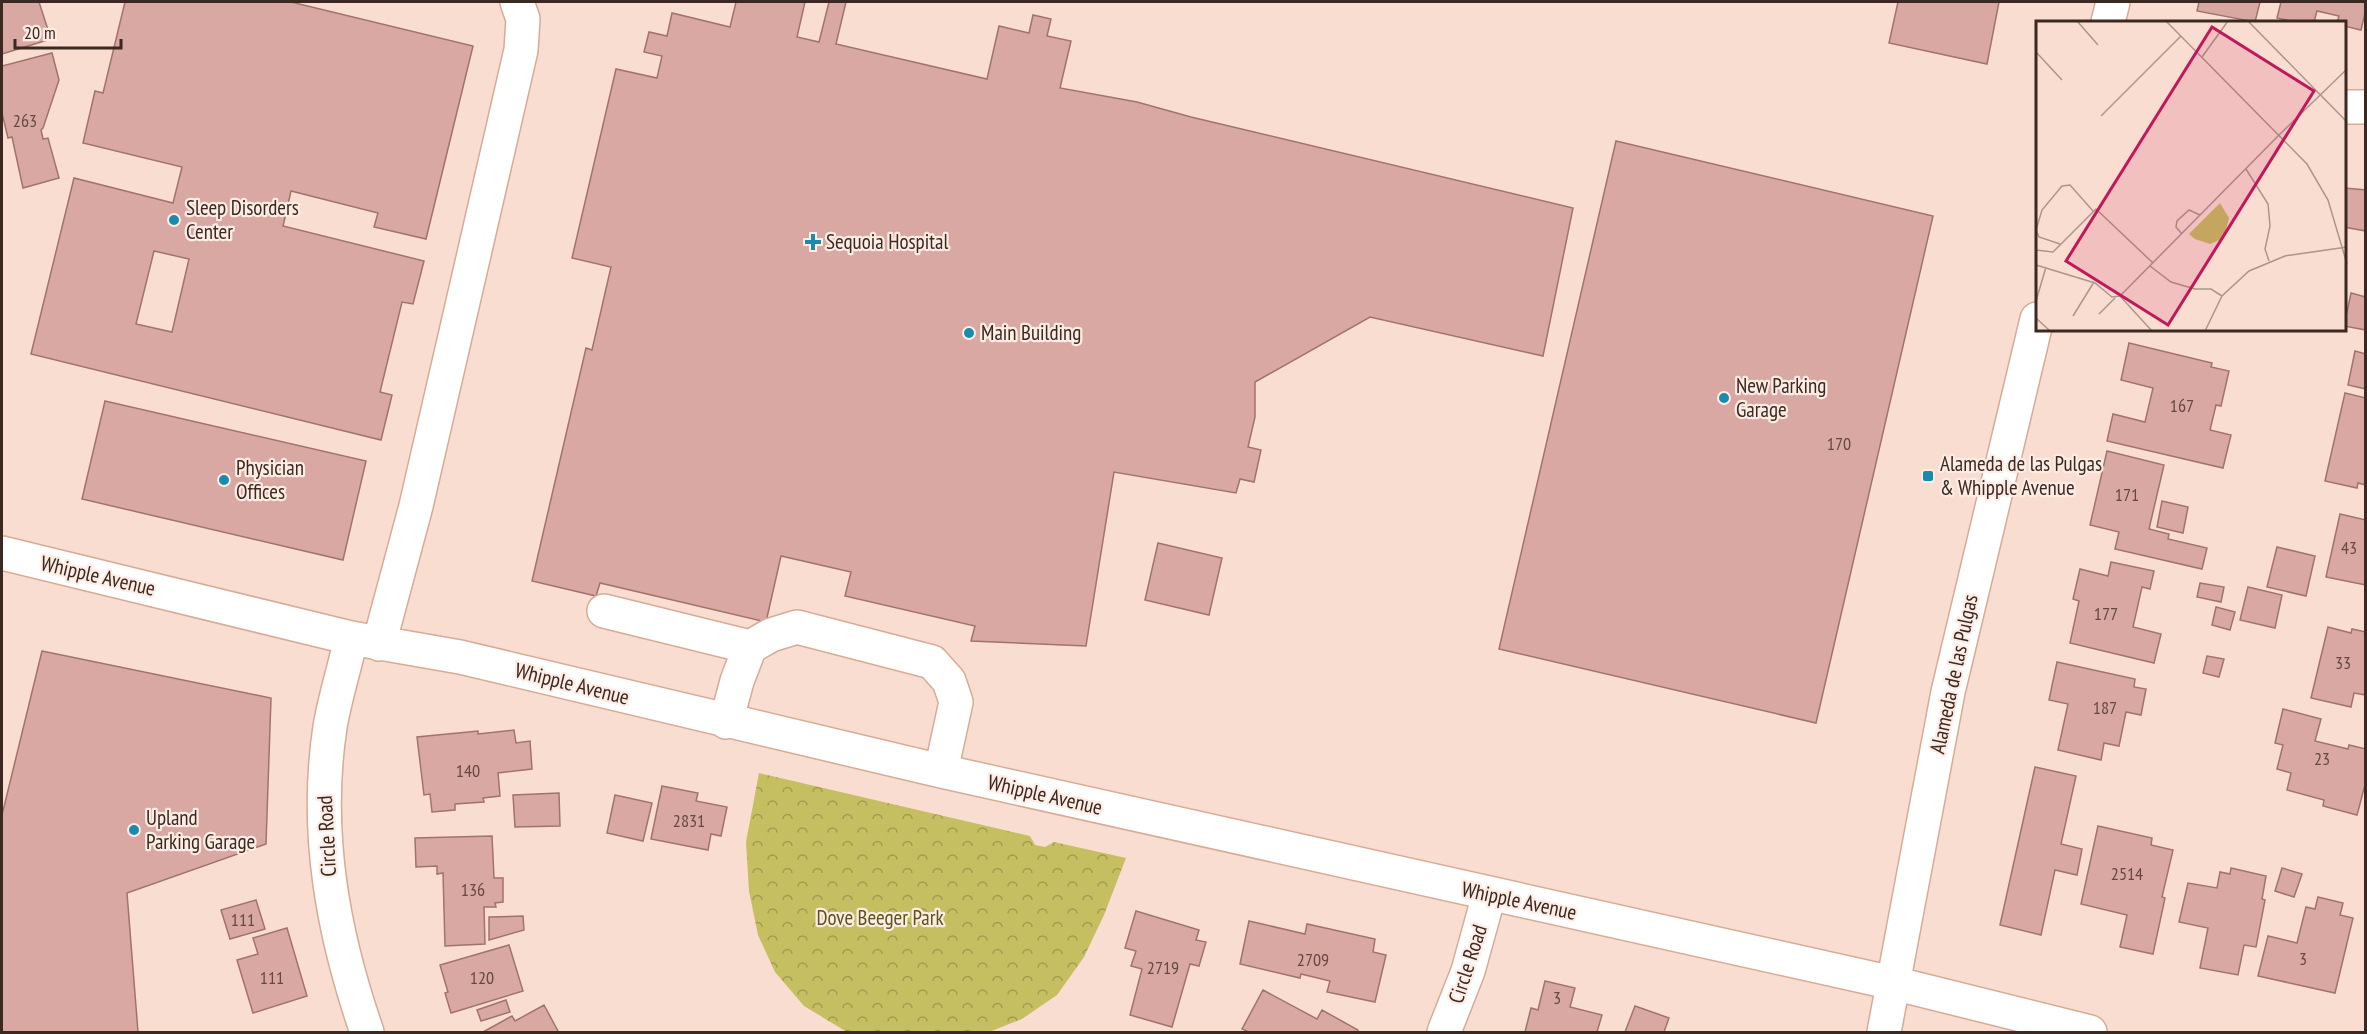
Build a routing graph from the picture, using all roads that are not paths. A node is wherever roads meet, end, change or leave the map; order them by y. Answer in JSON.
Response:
{"nodes":[{"id":1,"x":517,"y":2,"type":"edge"},
{"id":2,"x":2113,"y":2,"type":"edge"},
{"id":3,"x":2108,"y":21,"type":"edge"},
{"id":4,"x":2346,"y":107,"type":"edge"},
{"id":5,"x":2366,"y":107,"type":"edge"},
{"id":6,"x":2036,"y":323,"type":"edge"},
{"id":7,"x":2,"y":553,"type":"edge"},
{"id":8,"x":604,"y":611,"type":"dead end"},
{"id":9,"x":365,"y":641,"type":"junction"},
{"id":10,"x":750,"y":647,"type":"junction"},
{"id":11,"x":726,"y":722,"type":"junction"},
{"id":12,"x":941,"y":771,"type":"junction"},
{"id":13,"x":1490,"y":895,"type":"junction"},
{"id":14,"x":1893,"y":983,"type":"junction"},
{"id":15,"x":367,"y":1032,"type":"edge"},
{"id":16,"x":1444,"y":1032,"type":"edge"},
{"id":17,"x":1884,"y":1032,"type":"edge"},
{"id":18,"x":2090,"y":1032,"type":"edge"}],
"edges":[{"from":1,"to":9,"type":"street","name":"Circle Road"},
{"from":2,"to":3,"type":"street"},
{"from":4,"to":5,"type":"street"},
{"from":6,"to":14,"type":"street","name":"Alameda de las Pulgas"},
{"from":7,"to":9,"type":"street","name":"Whipple Avenue"},
{"from":8,"to":10,"type":"street"},
{"from":9,"to":11,"type":"street","name":"Whipple Avenue"},
{"from":9,"to":15,"type":"street","name":"Circle Road"},
{"from":10,"to":11,"type":"street"},
{"from":10,"to":12,"type":"street"},
{"from":11,"to":12,"type":"street","name":"Whipple Avenue"},
{"from":12,"to":13,"type":"street","name":"Whipple Avenue"},
{"from":13,"to":14,"type":"street","name":"Whipple Avenue"},
{"from":13,"to":16,"type":"street","name":"Circle Road"},
{"from":14,"to":17,"type":"street","name":"Alameda de las Pulgas"},
{"from":14,"to":18,"type":"street","name":"Whipple Avenue"}]}
